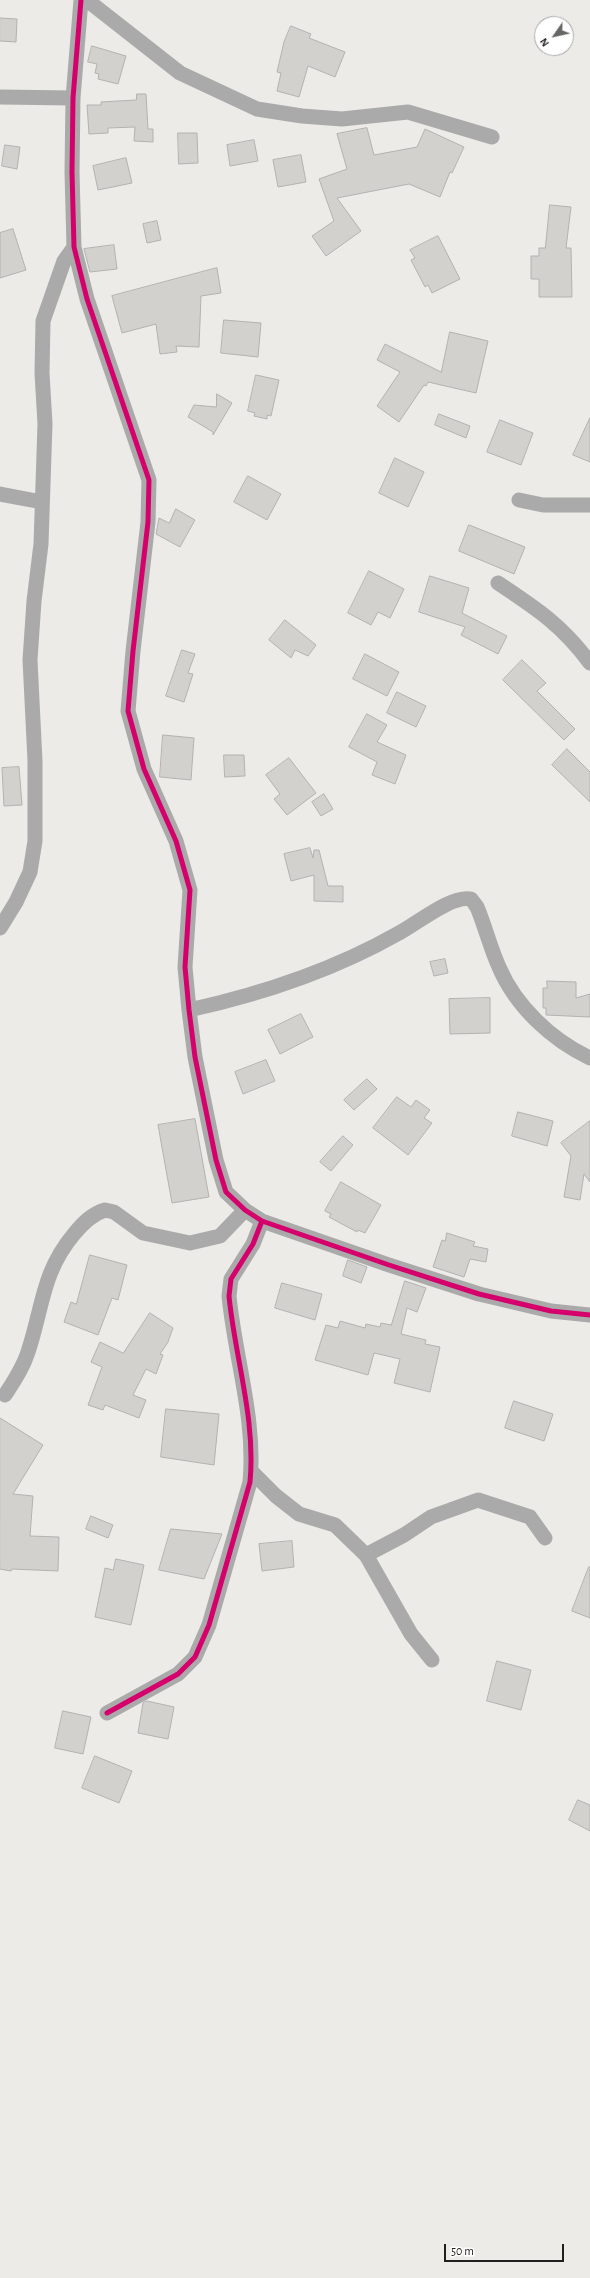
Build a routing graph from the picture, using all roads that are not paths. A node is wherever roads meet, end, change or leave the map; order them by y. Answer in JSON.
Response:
{"nodes":[{"id":1,"x":81,"y":0,"type":"edge"},
{"id":2,"x":87,"y":0,"type":"edge"},
{"id":3,"x":0,"y":97,"type":"edge"},
{"id":4,"x":74,"y":98,"type":"junction"},
{"id":5,"x":492,"y":137,"type":"dead end"},
{"id":6,"x":74,"y":247,"type":"junction"},
{"id":7,"x":0,"y":494,"type":"edge"},
{"id":8,"x":518,"y":500,"type":"dead end"},
{"id":9,"x":42,"y":502,"type":"junction"},
{"id":10,"x":590,"y":505,"type":"edge"},
{"id":11,"x":498,"y":583,"type":"dead end"},
{"id":12,"x":590,"y":664,"type":"edge"},
{"id":13,"x":0,"y":928,"type":"edge"},
{"id":14,"x":189,"y":1010,"type":"junction"},
{"id":15,"x":590,"y":1058,"type":"edge"},
{"id":16,"x":245,"y":1210,"type":"junction"},
{"id":17,"x":262,"y":1221,"type":"junction"},
{"id":18,"x":590,"y":1315,"type":"edge"},
{"id":19,"x":5,"y":1395,"type":"dead end"},
{"id":20,"x":251,"y":1471,"type":"junction"},
{"id":21,"x":545,"y":1538,"type":"dead end"},
{"id":22,"x":366,"y":1555,"type":"junction"},
{"id":23,"x":432,"y":1660,"type":"dead end"},
{"id":24,"x":107,"y":1713,"type":"dead end"}],
"edges":[{"from":1,"to":4,"type":"street"},
{"from":2,"to":5,"type":"street"},
{"from":3,"to":4,"type":"street"},
{"from":4,"to":6,"type":"street"},
{"from":6,"to":9,"type":"street"},
{"from":6,"to":14,"type":"street"},
{"from":7,"to":9,"type":"street"},
{"from":8,"to":10,"type":"street"},
{"from":9,"to":13,"type":"street"},
{"from":11,"to":12,"type":"street"},
{"from":14,"to":15,"type":"street"},
{"from":14,"to":16,"type":"street"},
{"from":16,"to":17,"type":"street"},
{"from":16,"to":19,"type":"street"},
{"from":17,"to":18,"type":"street"},
{"from":17,"to":20,"type":"street"},
{"from":20,"to":22,"type":"street"},
{"from":20,"to":24,"type":"street"},
{"from":21,"to":22,"type":"street"},
{"from":22,"to":23,"type":"street"}]}
